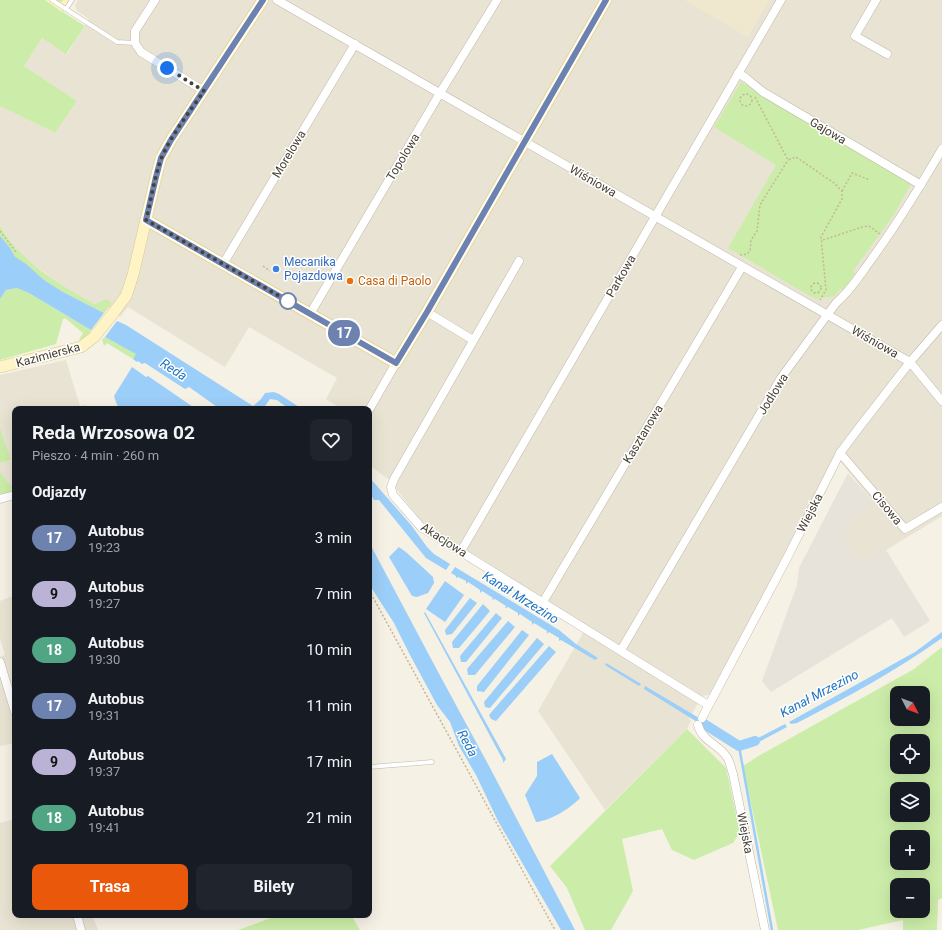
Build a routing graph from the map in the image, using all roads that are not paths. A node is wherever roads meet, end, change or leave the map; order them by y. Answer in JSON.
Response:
{"nodes":[{"id":1,"x":52,"y":0,"type":"edge"},
{"id":2,"x":72,"y":0,"type":"edge"},
{"id":3,"x":155,"y":0,"type":"edge"},
{"id":4,"x":263,"y":0,"type":"edge"},
{"id":5,"x":277,"y":0,"type":"edge"},
{"id":6,"x":497,"y":0,"type":"edge"},
{"id":7,"x":606,"y":0,"type":"edge"},
{"id":8,"x":781,"y":0,"type":"edge"},
{"id":9,"x":876,"y":0,"type":"edge"},
{"id":10,"x":66,"y":9,"type":"junction"},
{"id":11,"x":135,"y":43,"type":"junction"},
{"id":12,"x":355,"y":44,"type":"junction"},
{"id":13,"x":887,"y":54,"type":"dead end"},
{"id":14,"x":738,"y":73,"type":"junction"},
{"id":15,"x":204,"y":91,"type":"junction"},
{"id":16,"x":440,"y":93,"type":"junction"},
{"id":17,"x":525,"y":141,"type":"junction"},
{"id":18,"x":942,"y":149,"type":"edge"},
{"id":19,"x":921,"y":185,"type":"junction"},
{"id":20,"x":655,"y":217,"type":"junction"},
{"id":21,"x":146,"y":220,"type":"junction"},
{"id":22,"x":519,"y":262,"type":"dead end"},
{"id":23,"x":223,"y":264,"type":"junction"},
{"id":24,"x":742,"y":267,"type":"junction"},
{"id":25,"x":427,"y":312,"type":"junction"},
{"id":26,"x":310,"y":314,"type":"junction"},
{"id":27,"x":827,"y":315,"type":"junction"},
{"id":28,"x":942,"y":325,"type":"edge"},
{"id":29,"x":473,"y":340,"type":"junction"},
{"id":30,"x":910,"y":362,"type":"junction"},
{"id":31,"x":396,"y":363,"type":"junction"},
{"id":32,"x":0,"y":367,"type":"edge"},
{"id":33,"x":942,"y":401,"type":"edge"},
{"id":34,"x":371,"y":406,"type":"edge"},
{"id":35,"x":840,"y":453,"type":"junction"},
{"id":36,"x":12,"y":496,"type":"edge"},
{"id":37,"x":0,"y":499,"type":"edge"},
{"id":38,"x":942,"y":507,"type":"edge"},
{"id":39,"x":461,"y":551,"type":"junction"},
{"id":40,"x":543,"y":602,"type":"junction"},
{"id":41,"x":621,"y":650,"type":"junction"},
{"id":42,"x":0,"y":662,"type":"edge"},
{"id":43,"x":12,"y":702,"type":"edge"},
{"id":44,"x":708,"y":704,"type":"junction"},
{"id":45,"x":432,"y":762,"type":"dead end"},
{"id":46,"x":372,"y":767,"type":"edge"},
{"id":47,"x":78,"y":918,"type":"edge"},
{"id":48,"x":81,"y":930,"type":"edge"},
{"id":49,"x":765,"y":930,"type":"edge"}],
"edges":[{"from":1,"to":10,"type":"lane"},
{"from":2,"to":10,"type":"lane"},
{"from":3,"to":11,"type":"street"},
{"from":4,"to":15,"type":"street","name":"Kazimierska"},
{"from":5,"to":12,"type":"street","name":"Wiśniowa"},
{"from":6,"to":16,"type":"street","name":"Topolowa"},
{"from":7,"to":17,"type":"street"},
{"from":8,"to":14,"type":"street","name":"Parkowa"},
{"from":9,"to":13,"type":"street"},
{"from":10,"to":11,"type":"lane"},
{"from":11,"to":15,"type":"street"},
{"from":12,"to":16,"type":"street","name":"Wiśniowa"},
{"from":12,"to":23,"type":"street","name":"Morelowa"},
{"from":14,"to":19,"type":"street","name":"Gajowa"},
{"from":14,"to":20,"type":"street","name":"Parkowa"},
{"from":15,"to":21,"type":"street","name":"Kazimierska"},
{"from":16,"to":17,"type":"street","name":"Wiśniowa"},
{"from":16,"to":26,"type":"street","name":"Topolowa"},
{"from":17,"to":20,"type":"street","name":"Wiśniowa"},
{"from":17,"to":25,"type":"street"},
{"from":18,"to":19,"type":"street","name":"Jodłowa"},
{"from":19,"to":27,"type":"street","name":"Jodłowa"},
{"from":20,"to":24,"type":"street","name":"Wiśniowa"},
{"from":20,"to":39,"type":"street","name":"Parkowa"},
{"from":21,"to":23,"type":"street"},
{"from":21,"to":32,"type":"street","name":"Kazimierska"},
{"from":22,"to":29,"type":"street","name":"Akacjowa"},
{"from":23,"to":26,"type":"street"},
{"from":24,"to":27,"type":"street","name":"Wiśniowa"},
{"from":24,"to":40,"type":"street","name":"Kasztanowa"},
{"from":25,"to":29,"type":"street"},
{"from":25,"to":31,"type":"street"},
{"from":26,"to":31,"type":"street"},
{"from":27,"to":30,"type":"street","name":"Wiśniowa"},
{"from":27,"to":41,"type":"street","name":"Jodłowa"},
{"from":28,"to":30,"type":"street","name":"Wiejska"},
{"from":29,"to":39,"type":"street","name":"Akacjowa"},
{"from":30,"to":33,"type":"street"},
{"from":30,"to":35,"type":"street","name":"Wiejska"},
{"from":31,"to":34,"type":"street"},
{"from":35,"to":38,"type":"street","name":"Cisowa"},
{"from":35,"to":44,"type":"street","name":"Wiejska"},
{"from":36,"to":37,"type":"street"},
{"from":39,"to":40,"type":"street","name":"Akacjowa"},
{"from":40,"to":41,"type":"street","name":"Akacjowa"},
{"from":41,"to":44,"type":"street","name":"Akacjowa"},
{"from":42,"to":43,"type":"street"},
{"from":44,"to":49,"type":"street","name":"Wiejska"},
{"from":45,"to":46,"type":"lane"},
{"from":47,"to":48,"type":"street"}]}
